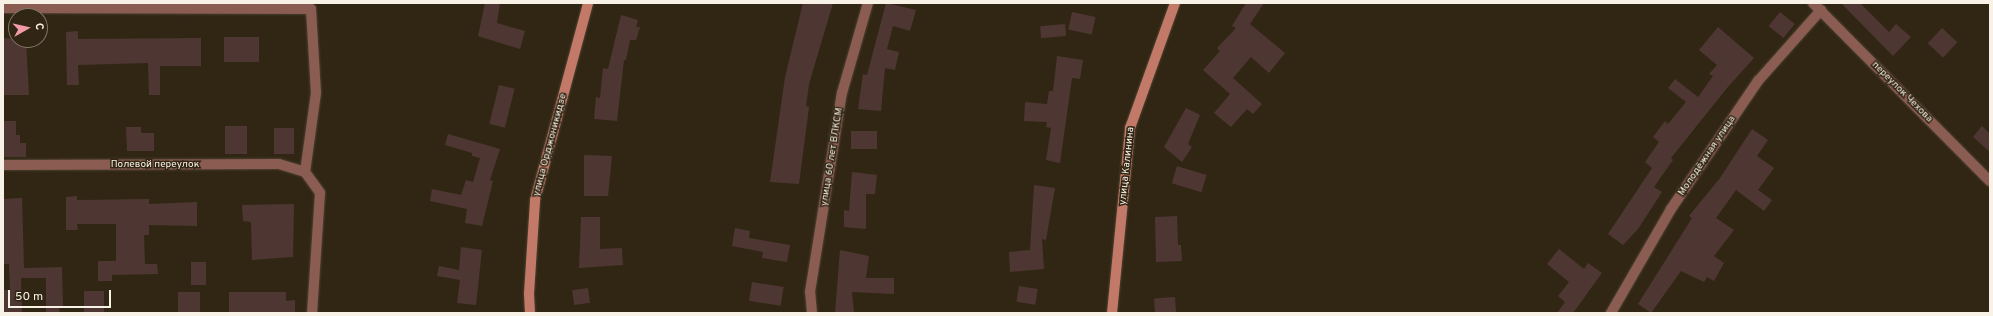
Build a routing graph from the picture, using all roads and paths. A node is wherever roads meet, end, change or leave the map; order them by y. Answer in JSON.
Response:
{"nodes":[{"id":1,"x":588,"y":3,"type":"edge"},
{"id":2,"x":868,"y":3,"type":"edge"},
{"id":3,"x":1175,"y":3,"type":"edge"},
{"id":4,"x":1817,"y":7,"type":"edge"},
{"id":5,"x":3,"y":8,"type":"edge"},
{"id":6,"x":3,"y":165,"type":"edge"},
{"id":7,"x":305,"y":172,"type":"junction"},
{"id":8,"x":1990,"y":181,"type":"edge"},
{"id":9,"x":312,"y":313,"type":"edge"},
{"id":10,"x":530,"y":313,"type":"edge"},
{"id":11,"x":812,"y":313,"type":"edge"},
{"id":12,"x":1112,"y":313,"type":"edge"},
{"id":13,"x":1611,"y":313,"type":"edge"}],
"edges":[{"from":1,"to":10,"type":"street","name":"улица Орджоникидзе"},
{"from":2,"to":11,"type":"street","name":"улица 60 лет ВЛКСМ"},
{"from":3,"to":12,"type":"street","name":"улица Калинина"},
{"from":4,"to":8,"type":"street","name":"переулок Чехова"},
{"from":4,"to":13,"type":"street","name":"Молодёжная улица"},
{"from":5,"to":7,"type":"street"},
{"from":6,"to":7,"type":"street","name":"Полевой переулок"},
{"from":7,"to":9,"type":"street"}]}
